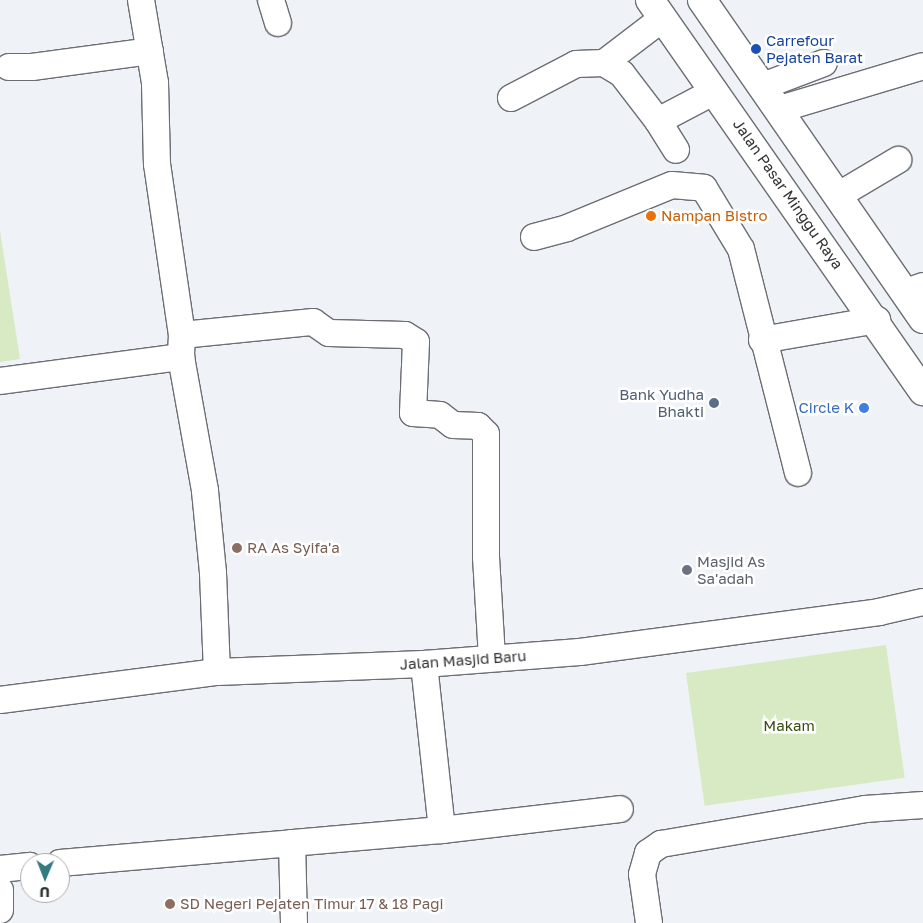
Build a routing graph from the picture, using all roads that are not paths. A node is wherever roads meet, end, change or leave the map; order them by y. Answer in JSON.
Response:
{"nodes":[{"id":1,"x":141,"y":0,"type":"edge"},
{"id":2,"x":702,"y":0,"type":"edge"},
{"id":3,"x":656,"y":9,"type":"edge"},
{"id":4,"x":150,"y":51,"type":"junction"},
{"id":5,"x":604,"y":62,"type":"junction"},
{"id":6,"x":818,"y":65,"type":"dead end"},
{"id":7,"x":923,"y":66,"type":"edge"},
{"id":8,"x":9,"y":67,"type":"dead end"},
{"id":9,"x":769,"y":84,"type":"junction"},
{"id":10,"x":715,"y":91,"type":"junction"},
{"id":11,"x":511,"y":98,"type":"dead end"},
{"id":12,"x":780,"y":109,"type":"junction"},
{"id":13,"x":658,"y":121,"type":"junction"},
{"id":14,"x":676,"y":150,"type":"dead end"},
{"id":15,"x":889,"y":165,"type":"dead end"},
{"id":16,"x":846,"y":190,"type":"junction"},
{"id":17,"x":534,"y":237,"type":"dead end"},
{"id":18,"x":914,"y":289,"type":"edge"},
{"id":19,"x":923,"y":318,"type":"edge"},
{"id":20,"x":877,"y":320,"type":"junction"},
{"id":21,"x":762,"y":340,"type":"junction"},
{"id":22,"x":181,"y":346,"type":"junction"},
{"id":23,"x":0,"y":381,"type":"edge"},
{"id":24,"x":923,"y":391,"type":"edge"},
{"id":25,"x":798,"y":473,"type":"dead end"},
{"id":26,"x":923,"y":602,"type":"edge"},
{"id":27,"x":492,"y":658,"type":"junction"},
{"id":28,"x":424,"y":664,"type":"junction"},
{"id":29,"x":216,"y":672,"type":"junction"},
{"id":30,"x":0,"y":700,"type":"edge"},
{"id":31,"x":923,"y":805,"type":"edge"},
{"id":32,"x":620,"y":809,"type":"dead end"},
{"id":33,"x":442,"y":830,"type":"junction"},
{"id":34,"x":292,"y":842,"type":"junction"},
{"id":35,"x":70,"y":862,"type":"edge"},
{"id":36,"x":20,"y":867,"type":"edge"},
{"id":37,"x":0,"y":869,"type":"edge"},
{"id":38,"x":0,"y":890,"type":"edge"},
{"id":39,"x":0,"y":910,"type":"edge"},
{"id":40,"x":294,"y":923,"type":"edge"},
{"id":41,"x":649,"y":923,"type":"edge"}],
"edges":[{"from":1,"to":4,"type":"street"},
{"from":2,"to":9,"type":"main road"},
{"from":3,"to":5,"type":"street"},
{"from":3,"to":10,"type":"main road","name":"Jalan Pasar Minggu Raya"},
{"from":4,"to":8,"type":"street"},
{"from":4,"to":22,"type":"street"},
{"from":5,"to":11,"type":"street"},
{"from":5,"to":13,"type":"street"},
{"from":6,"to":9,"type":"street"},
{"from":7,"to":12,"type":"street"},
{"from":9,"to":12,"type":"main road"},
{"from":10,"to":13,"type":"street"},
{"from":10,"to":20,"type":"main road","name":"Jalan Pasar Minggu Raya"},
{"from":12,"to":16,"type":"main road"},
{"from":13,"to":14,"type":"street"},
{"from":15,"to":16,"type":"street"},
{"from":16,"to":18,"type":"main road"},
{"from":17,"to":21,"type":"street"},
{"from":18,"to":19,"type":"main road"},
{"from":20,"to":21,"type":"street"},
{"from":20,"to":24,"type":"main road","name":"Jalan Pasar Minggu Raya"},
{"from":21,"to":25,"type":"street"},
{"from":22,"to":23,"type":"street"},
{"from":22,"to":27,"type":"street"},
{"from":22,"to":29,"type":"street"},
{"from":26,"to":27,"type":"street","name":"Jalan Masjid Baru"},
{"from":27,"to":28,"type":"street","name":"Jalan Masjid Baru"},
{"from":28,"to":29,"type":"street","name":"Jalan Masjid Baru"},
{"from":28,"to":33,"type":"street"},
{"from":29,"to":30,"type":"street","name":"Jalan Masjid Baru"},
{"from":31,"to":41,"type":"street"},
{"from":32,"to":33,"type":"street"},
{"from":33,"to":34,"type":"street"},
{"from":34,"to":35,"type":"street"},
{"from":34,"to":40,"type":"street"},
{"from":36,"to":37,"type":"street"},
{"from":38,"to":39,"type":"street"}]}
